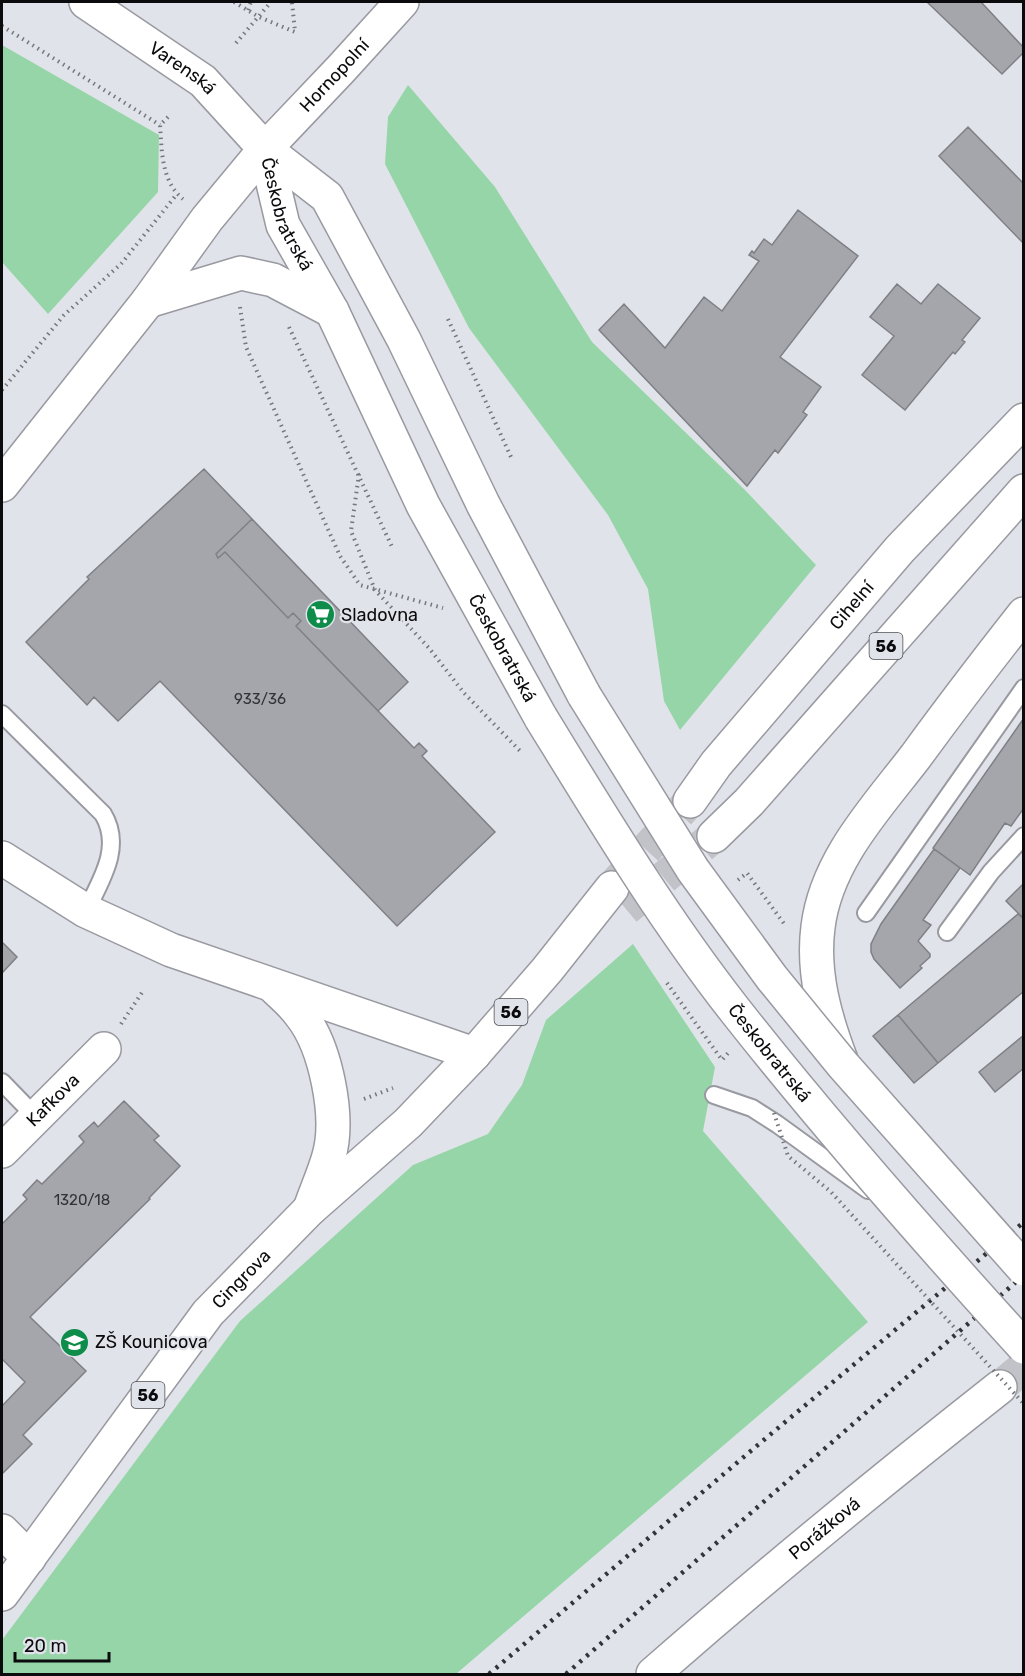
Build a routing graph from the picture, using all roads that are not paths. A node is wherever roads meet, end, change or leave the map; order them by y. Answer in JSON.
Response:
{"nodes":[{"id":1,"x":86,"y":2,"type":"edge"},
{"id":2,"x":402,"y":2,"type":"edge"},
{"id":3,"x":265,"y":149,"type":"junction"},
{"id":4,"x":148,"y":302,"type":"junction"},
{"id":5,"x":332,"y":311,"type":"junction"},
{"id":6,"x":1023,"y":420,"type":"edge"},
{"id":7,"x":2,"y":485,"type":"edge"},
{"id":8,"x":1023,"y":491,"type":"edge"},
{"id":9,"x":1023,"y":614,"type":"edge"},
{"id":10,"x":1023,"y":688,"type":"edge"},
{"id":11,"x":2,"y":714,"type":"edge"},
{"id":12,"x":690,"y":801,"type":"tunnel mouth"},
{"id":13,"x":714,"y":836,"type":"tunnel mouth"},
{"id":14,"x":1023,"y":836,"type":"edge"},
{"id":15,"x":2,"y":858,"type":"edge"},
{"id":16,"x":619,"y":898,"type":"tunnel mouth"},
{"id":17,"x":86,"y":911,"type":"junction"},
{"id":18,"x":866,"y":913,"type":"dead end"},
{"id":19,"x":947,"y":932,"type":"dead end"},
{"id":20,"x":271,"y":984,"type":"junction"},
{"id":21,"x":104,"y":1049,"type":"dead end"},
{"id":22,"x":474,"y":1054,"type":"junction"},
{"id":23,"x":843,"y":1065,"type":"junction"},
{"id":24,"x":2,"y":1082,"type":"edge"},
{"id":25,"x":714,"y":1095,"type":"dead end"},
{"id":26,"x":36,"y":1117,"type":"junction"},
{"id":27,"x":2,"y":1151,"type":"edge"},
{"id":28,"x":310,"y":1209,"type":"junction"},
{"id":29,"x":909,"y":1221,"type":"junction"},
{"id":30,"x":1023,"y":1269,"type":"edge"},
{"id":31,"x":1023,"y":1347,"type":"edge"},
{"id":32,"x":1000,"y":1387,"type":"tunnel mouth"},
{"id":33,"x":2,"y":1531,"type":"edge"},
{"id":34,"x":29,"y":1558,"type":"junction"},
{"id":35,"x":2,"y":1594,"type":"edge"},
{"id":36,"x":653,"y":1674,"type":"edge"}],
"edges":[{"from":1,"to":3,"type":"main road","name":"Varenská"},
{"from":2,"to":3,"type":"main road","name":"Hornopolní"},
{"from":3,"to":4,"type":"main road","name":"Hornopolní"},
{"from":3,"to":5,"type":"main road","name":"Českobratrská"},
{"from":3,"to":23,"type":"main road","name":"Českobratrská","bridge":true},
{"from":4,"to":5,"type":"main road"},
{"from":4,"to":7,"type":"main road","name":"Hornopolní"},
{"from":5,"to":29,"type":"main road","name":"Českobratrská","bridge":true},
{"from":6,"to":12,"type":"main road","name":"Cihelní"},
{"from":8,"to":13,"type":"main road","number":"56"},
{"from":9,"to":23,"type":"main road"},
{"from":10,"to":18,"type":"lane"},
{"from":11,"to":17,"type":"lane"},
{"from":14,"to":19,"type":"lane"},
{"from":15,"to":17,"type":"main road"},
{"from":16,"to":22,"type":"main road","number":"56"},
{"from":17,"to":20,"type":"main road"},
{"from":20,"to":22,"type":"main road"},
{"from":20,"to":28,"type":"main road"},
{"from":21,"to":26,"type":"main road","name":"Kafkova"},
{"from":22,"to":28,"type":"main road","name":"Cingrova","number":"56"},
{"from":23,"to":30,"type":"main road","name":"Českobratrská","bridge":true},
{"from":24,"to":26,"type":"lane"},
{"from":25,"to":29,"type":"lane","bridge":true},
{"from":26,"to":27,"type":"main road","name":"Kafkova"},
{"from":28,"to":34,"type":"main road","name":"Cingrova","number":"56"},
{"from":29,"to":31,"type":"main road","name":"Českobratrská","bridge":true},
{"from":32,"to":36,"type":"main road","name":"Porážková"},
{"from":33,"to":34,"type":"main road"},
{"from":34,"to":35,"type":"main road","name":"Cingrova","number":"56"}]}
